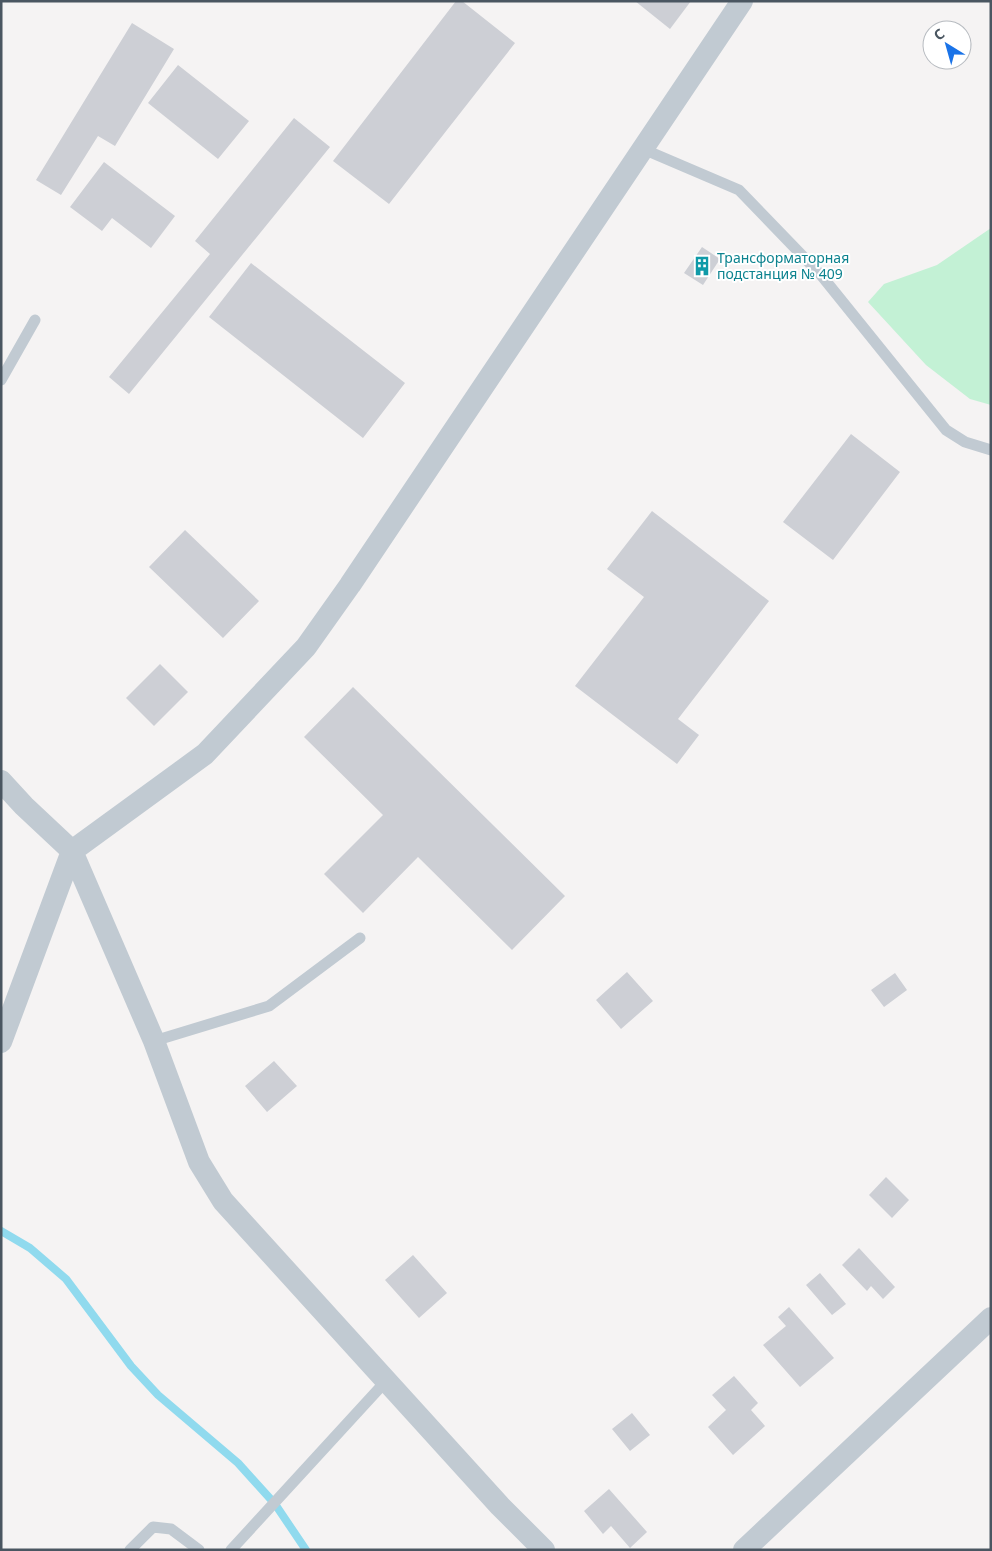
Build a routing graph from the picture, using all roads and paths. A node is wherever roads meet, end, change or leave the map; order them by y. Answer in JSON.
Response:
{"nodes":[{"id":1,"x":742,"y":1,"type":"edge"},
{"id":2,"x":643,"y":149,"type":"junction"},
{"id":3,"x":35,"y":320,"type":"dead end"},
{"id":4,"x":1,"y":380,"type":"edge"},
{"id":5,"x":991,"y":450,"type":"edge"},
{"id":6,"x":1,"y":781,"type":"edge"},
{"id":7,"x":72,"y":851,"type":"junction"},
{"id":8,"x":360,"y":938,"type":"dead end"},
{"id":9,"x":154,"y":1041,"type":"junction"},
{"id":10,"x":1,"y":1042,"type":"edge"},
{"id":11,"x":991,"y":1318,"type":"edge"},
{"id":12,"x":386,"y":1382,"type":"junction"},
{"id":13,"x":130,"y":1550,"type":"edge"},
{"id":14,"x":199,"y":1550,"type":"edge"},
{"id":15,"x":231,"y":1550,"type":"edge"},
{"id":16,"x":544,"y":1550,"type":"edge"},
{"id":17,"x":744,"y":1550,"type":"edge"}],
"edges":[{"from":1,"to":2,"type":"street"},
{"from":2,"to":5,"type":"lane"},
{"from":2,"to":7,"type":"street"},
{"from":3,"to":4,"type":"lane"},
{"from":6,"to":7,"type":"street"},
{"from":7,"to":9,"type":"street"},
{"from":7,"to":10,"type":"street"},
{"from":8,"to":9,"type":"lane"},
{"from":9,"to":12,"type":"street"},
{"from":11,"to":17,"type":"street"},
{"from":12,"to":15,"type":"lane"},
{"from":12,"to":16,"type":"street"},
{"from":13,"to":14,"type":"lane"}]}
